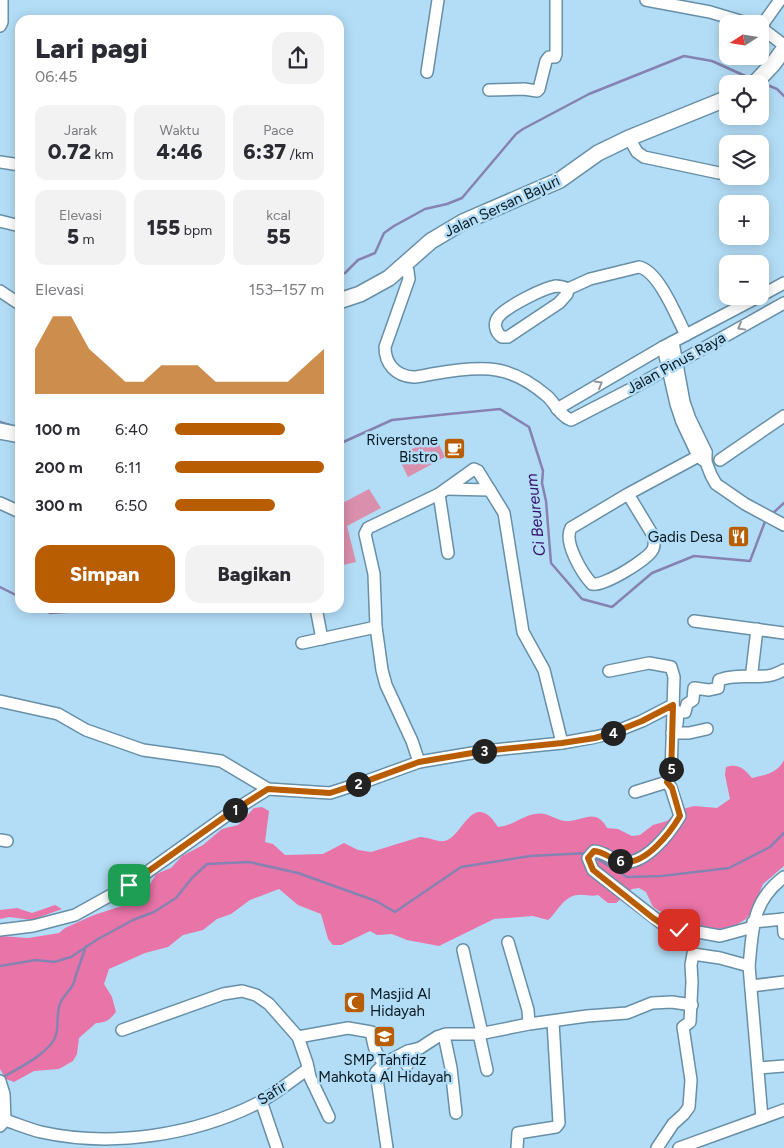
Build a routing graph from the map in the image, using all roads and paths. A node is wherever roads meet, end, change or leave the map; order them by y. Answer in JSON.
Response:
{"nodes":[{"id":1,"x":2,"y":0,"type":"edge"},
{"id":2,"x":438,"y":0,"type":"edge"},
{"id":3,"x":556,"y":0,"type":"edge"},
{"id":4,"x":646,"y":0,"type":"edge"},
{"id":5,"x":780,"y":0,"type":"edge"},
{"id":6,"x":699,"y":5,"type":"edge"},
{"id":7,"x":726,"y":15,"type":"edge"},
{"id":8,"x":769,"y":15,"type":"edge"},
{"id":9,"x":0,"y":26,"type":"edge"},
{"id":10,"x":769,"y":34,"type":"edge"},
{"id":11,"x":784,"y":45,"type":"edge"},
{"id":12,"x":784,"y":49,"type":"edge"},
{"id":13,"x":778,"y":66,"type":"edge"},
{"id":14,"x":427,"y":72,"type":"dead end"},
{"id":15,"x":764,"y":75,"type":"edge"},
{"id":16,"x":489,"y":90,"type":"dead end"},
{"id":17,"x":719,"y":102,"type":"edge"},
{"id":18,"x":629,"y":138,"type":"junction"},
{"id":19,"x":0,"y":162,"type":"edge"},
{"id":20,"x":15,"y":164,"type":"edge"},
{"id":21,"x":719,"y":173,"type":"dead end"},
{"id":22,"x":0,"y":221,"type":"edge"},
{"id":23,"x":15,"y":225,"type":"edge"},
{"id":24,"x":405,"y":265,"type":"junction"},
{"id":25,"x":784,"y":283,"type":"edge"},
{"id":26,"x":568,"y":289,"type":"junction"},
{"id":27,"x":0,"y":291,"type":"edge"},
{"id":28,"x":769,"y":291,"type":"edge"},
{"id":29,"x":344,"y":299,"type":"edge"},
{"id":30,"x":15,"y":301,"type":"edge"},
{"id":31,"x":784,"y":303,"type":"edge"},
{"id":32,"x":743,"y":305,"type":"edge"},
{"id":33,"x":691,"y":333,"type":"junction"},
{"id":34,"x":668,"y":345,"type":"junction"},
{"id":35,"x":705,"y":346,"type":"junction"},
{"id":36,"x":672,"y":365,"type":"junction"},
{"id":37,"x":557,"y":409,"type":"junction"},
{"id":38,"x":784,"y":416,"type":"edge"},
{"id":39,"x":0,"y":431,"type":"edge"},
{"id":40,"x":15,"y":434,"type":"edge"},
{"id":41,"x":704,"y":457,"type":"junction"},
{"id":42,"x":720,"y":460,"type":"dead end"},
{"id":43,"x":490,"y":490,"type":"junction"},
{"id":44,"x":442,"y":492,"type":"junction"},
{"id":45,"x":628,"y":494,"type":"junction"},
{"id":46,"x":0,"y":503,"type":"edge"},
{"id":47,"x":15,"y":510,"type":"edge"},
{"id":48,"x":784,"y":526,"type":"edge"},
{"id":49,"x":448,"y":553,"type":"dead end"},
{"id":50,"x":317,"y":613,"type":"edge"},
{"id":51,"x":694,"y":621,"type":"dead end"},
{"id":52,"x":376,"y":627,"type":"junction"},
{"id":53,"x":757,"y":629,"type":"junction"},
{"id":54,"x":784,"y":633,"type":"edge"},
{"id":55,"x":322,"y":639,"type":"junction"},
{"id":56,"x":302,"y":643,"type":"dead end"},
{"id":57,"x":784,"y":670,"type":"edge"},
{"id":58,"x":609,"y":671,"type":"dead end"},
{"id":59,"x":752,"y":671,"type":"dead end"},
{"id":60,"x":0,"y":701,"type":"edge"},
{"id":61,"x":673,"y":705,"type":"junction"},
{"id":62,"x":707,"y":729,"type":"dead end"},
{"id":63,"x":674,"y":733,"type":"junction"},
{"id":64,"x":562,"y":743,"type":"junction"},
{"id":65,"x":419,"y":762,"type":"junction"},
{"id":66,"x":667,"y":782,"type":"junction"},
{"id":67,"x":268,"y":789,"type":"junction"},
{"id":68,"x":635,"y":792,"type":"dead end"},
{"id":69,"x":784,"y":877,"type":"edge"},
{"id":70,"x":784,"y":919,"type":"edge"},
{"id":71,"x":753,"y":924,"type":"junction"},
{"id":72,"x":0,"y":930,"type":"edge"},
{"id":73,"x":784,"y":933,"type":"edge"},
{"id":74,"x":508,"y":942,"type":"dead end"},
{"id":75,"x":463,"y":950,"type":"dead end"},
{"id":76,"x":749,"y":966,"type":"junction"},
{"id":77,"x":784,"y":982,"type":"edge"},
{"id":78,"x":752,"y":986,"type":"junction"},
{"id":79,"x":692,"y":1005,"type":"junction"},
{"id":80,"x":553,"y":1022,"type":"junction"},
{"id":81,"x":530,"y":1024,"type":"junction"},
{"id":82,"x":122,"y":1030,"type":"dead end"},
{"id":83,"x":481,"y":1034,"type":"junction"},
{"id":84,"x":444,"y":1035,"type":"junction"},
{"id":85,"x":298,"y":1037,"type":"junction"},
{"id":86,"x":408,"y":1051,"type":"junction"},
{"id":87,"x":385,"y":1063,"type":"junction"},
{"id":88,"x":407,"y":1065,"type":"dead end"},
{"id":89,"x":784,"y":1066,"type":"edge"},
{"id":90,"x":759,"y":1068,"type":"junction"},
{"id":91,"x":308,"y":1069,"type":"junction"},
{"id":92,"x":487,"y":1070,"type":"dead end"},
{"id":93,"x":0,"y":1081,"type":"edge"},
{"id":94,"x":261,"y":1101,"type":"junction"},
{"id":95,"x":784,"y":1110,"type":"edge"},
{"id":96,"x":456,"y":1113,"type":"dead end"},
{"id":97,"x":329,"y":1117,"type":"dead end"},
{"id":98,"x":762,"y":1118,"type":"junction"},
{"id":99,"x":2,"y":1123,"type":"edge"},
{"id":100,"x":148,"y":1142,"type":"edge"},
{"id":101,"x":277,"y":1148,"type":"edge"},
{"id":102,"x":387,"y":1148,"type":"edge"},
{"id":103,"x":517,"y":1148,"type":"edge"},
{"id":104,"x":657,"y":1148,"type":"edge"},
{"id":105,"x":679,"y":1148,"type":"edge"}],
"edges":[{"from":1,"to":9,"type":"street"},
{"from":2,"to":14,"type":"street"},
{"from":3,"to":16,"type":"street"},
{"from":4,"to":6,"type":"street"},
{"from":5,"to":8,"type":"street"},
{"from":6,"to":7,"type":"street"},
{"from":10,"to":11,"type":"street"},
{"from":12,"to":13,"type":"main road"},
{"from":13,"to":15,"type":"main road"},
{"from":17,"to":18,"type":"main road","name":"Jalan Sersan Bajuri"},
{"from":18,"to":21,"type":"street"},
{"from":18,"to":24,"type":"main road","name":"Jalan Sersan Bajuri"},
{"from":19,"to":20,"type":"street"},
{"from":22,"to":23,"type":"street"},
{"from":24,"to":29,"type":"main road","name":"Jalan Sersan Bajuri"},
{"from":24,"to":37,"type":"street"},
{"from":25,"to":28,"type":"street","name":"Jalan Pinus Raya"},
{"from":26,"to":26,"type":"street"},
{"from":26,"to":33,"type":"street"},
{"from":27,"to":30,"type":"street"},
{"from":31,"to":35,"type":"street","name":"Jalan Pinus Raya","one_way":true},
{"from":32,"to":33,"type":"street","name":"Jalan Pinus Raya"},
{"from":33,"to":34,"type":"street","name":"Jalan Pinus Raya"},
{"from":33,"to":35,"type":"street"},
{"from":34,"to":36,"type":"street"},
{"from":37,"to":34,"type":"street","name":"Jalan Pinus Raya","one_way":true},
{"from":35,"to":36,"type":"street","name":"Jalan Pinus Raya"},
{"from":36,"to":37,"type":"street","name":"Jalan Pinus Raya"},
{"from":36,"to":41,"type":"street"},
{"from":38,"to":42,"type":"street"},
{"from":39,"to":40,"type":"main road"},
{"from":41,"to":45,"type":"street"},
{"from":41,"to":48,"type":"street"},
{"from":43,"to":44,"type":"street"},
{"from":43,"to":44,"type":"street"},
{"from":43,"to":64,"type":"street"},
{"from":44,"to":49,"type":"street"},
{"from":44,"to":52,"type":"street"},
{"from":45,"to":45,"type":"street"},
{"from":46,"to":47,"type":"street"},
{"from":50,"to":55,"type":"street"},
{"from":51,"to":53,"type":"street"},
{"from":52,"to":55,"type":"street"},
{"from":52,"to":65,"type":"street"},
{"from":53,"to":54,"type":"street"},
{"from":53,"to":59,"type":"street"},
{"from":55,"to":56,"type":"street"},
{"from":57,"to":63,"type":"street"},
{"from":58,"to":61,"type":"street"},
{"from":60,"to":67,"type":"street"},
{"from":61,"to":63,"type":"street"},
{"from":61,"to":64,"type":"street"},
{"from":62,"to":63,"type":"street"},
{"from":63,"to":66,"type":"street"},
{"from":64,"to":65,"type":"street"},
{"from":65,"to":67,"type":"street"},
{"from":66,"to":68,"type":"street"},
{"from":66,"to":71,"type":"street"},
{"from":67,"to":72,"type":"street"},
{"from":69,"to":71,"type":"street"},
{"from":70,"to":71,"type":"street"},
{"from":70,"to":73,"type":"street"},
{"from":71,"to":76,"type":"street"},
{"from":74,"to":81,"type":"street"},
{"from":75,"to":83,"type":"street"},
{"from":76,"to":78,"type":"street"},
{"from":76,"to":79,"type":"street"},
{"from":77,"to":78,"type":"street"},
{"from":78,"to":90,"type":"street"},
{"from":79,"to":80,"type":"street"},
{"from":79,"to":104,"type":"street"},
{"from":80,"to":81,"type":"street"},
{"from":80,"to":103,"type":"street"},
{"from":81,"to":83,"type":"street"},
{"from":82,"to":85,"type":"street"},
{"from":83,"to":84,"type":"street"},
{"from":83,"to":92,"type":"street"},
{"from":84,"to":86,"type":"street"},
{"from":84,"to":96,"type":"street"},
{"from":85,"to":87,"type":"street"},
{"from":85,"to":91,"type":"street"},
{"from":86,"to":87,"type":"street"},
{"from":86,"to":88,"type":"street"},
{"from":87,"to":102,"type":"street"},
{"from":89,"to":90,"type":"street"},
{"from":90,"to":98,"type":"street"},
{"from":91,"to":94,"type":"street","name":"Safir"},
{"from":91,"to":97,"type":"street"},
{"from":93,"to":99,"type":"street"},
{"from":94,"to":100,"type":"street","name":"Safir"},
{"from":94,"to":101,"type":"street"},
{"from":95,"to":98,"type":"street"},
{"from":98,"to":105,"type":"street"},
{"from":99,"to":100,"type":"street","name":"Safir"}]}
